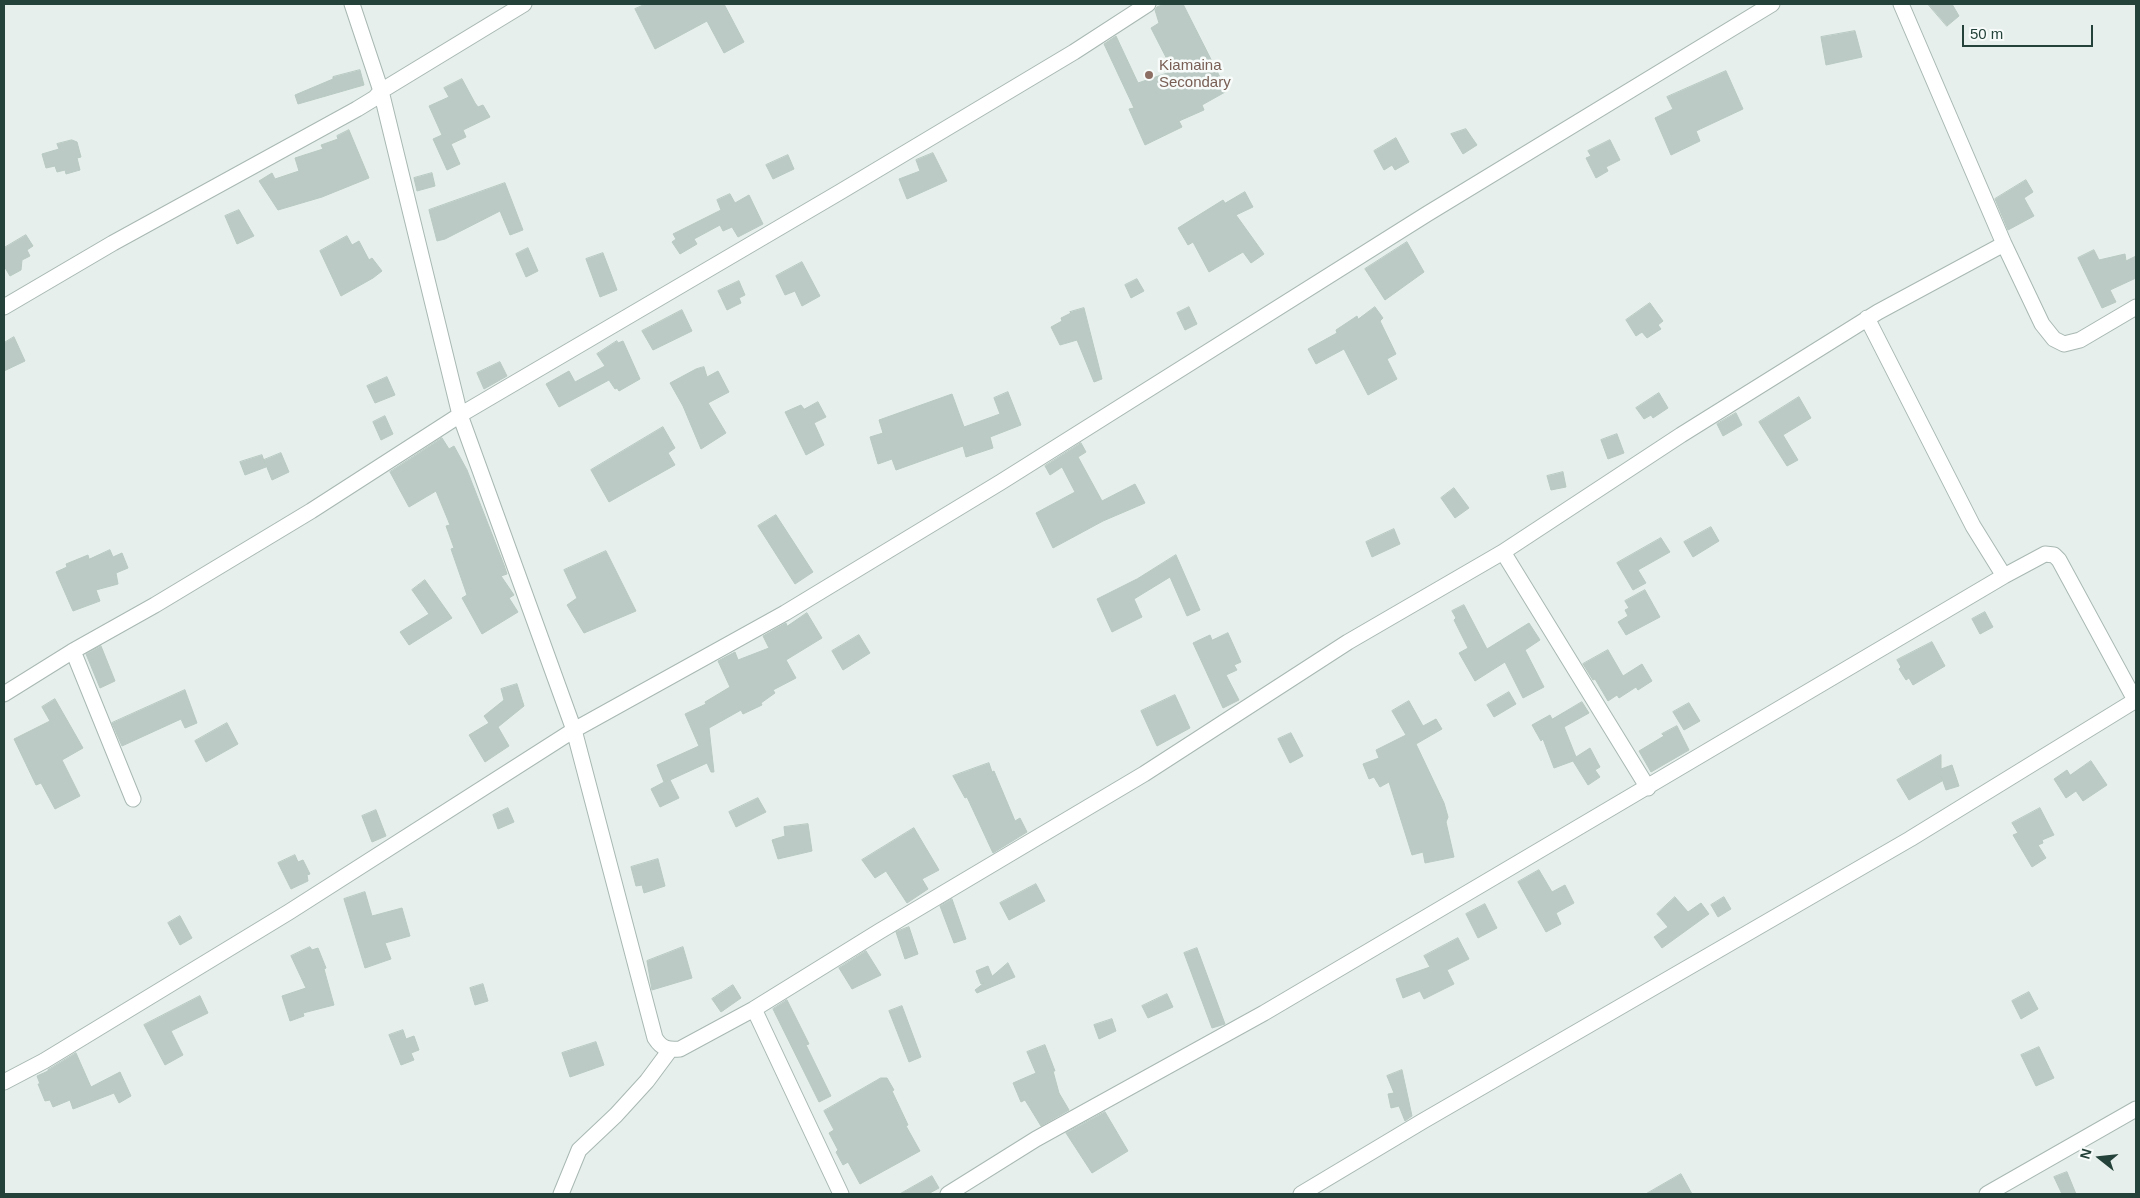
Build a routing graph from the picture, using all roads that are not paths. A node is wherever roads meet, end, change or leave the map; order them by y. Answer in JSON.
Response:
{"nodes":[{"id":1,"x":352,"y":4,"type":"edge"},
{"id":2,"x":524,"y":4,"type":"edge"},
{"id":3,"x":1148,"y":4,"type":"edge"},
{"id":4,"x":1772,"y":4,"type":"edge"},
{"id":5,"x":1901,"y":4,"type":"edge"},
{"id":6,"x":381,"y":91,"type":"junction"},
{"id":7,"x":2004,"y":244,"type":"junction"},
{"id":8,"x":4,"y":307,"type":"edge"},
{"id":9,"x":2136,"y":307,"type":"edge"},
{"id":10,"x":1868,"y":318,"type":"junction"},
{"id":11,"x":460,"y":415,"type":"junction"},
{"id":12,"x":1503,"y":552,"type":"junction"},
{"id":13,"x":2004,"y":576,"type":"junction"},
{"id":14,"x":73,"y":651,"type":"junction"},
{"id":15,"x":4,"y":694,"type":"edge"},
{"id":16,"x":2136,"y":700,"type":"edge"},
{"id":17,"x":574,"y":730,"type":"junction"},
{"id":18,"x":1648,"y":788,"type":"junction"},
{"id":19,"x":133,"y":799,"type":"dead end"},
{"id":20,"x":754,"y":1009,"type":"junction"},
{"id":21,"x":670,"y":1050,"type":"junction"},
{"id":22,"x":4,"y":1082,"type":"edge"},
{"id":23,"x":2136,"y":1109,"type":"edge"},
{"id":24,"x":562,"y":1194,"type":"edge"},
{"id":25,"x":841,"y":1194,"type":"edge"},
{"id":26,"x":948,"y":1194,"type":"edge"},
{"id":27,"x":1300,"y":1194,"type":"edge"},
{"id":28,"x":1987,"y":1194,"type":"edge"}],
"edges":[{"from":1,"to":6,"type":"street"},
{"from":2,"to":6,"type":"street"},
{"from":3,"to":11,"type":"street"},
{"from":4,"to":17,"type":"street"},
{"from":5,"to":7,"type":"street"},
{"from":6,"to":8,"type":"street"},
{"from":6,"to":11,"type":"street"},
{"from":7,"to":9,"type":"street"},
{"from":7,"to":10,"type":"street"},
{"from":10,"to":12,"type":"street"},
{"from":10,"to":13,"type":"street"},
{"from":11,"to":14,"type":"street"},
{"from":11,"to":17,"type":"street"},
{"from":12,"to":18,"type":"street"},
{"from":12,"to":20,"type":"street"},
{"from":13,"to":16,"type":"street"},
{"from":13,"to":18,"type":"street"},
{"from":14,"to":15,"type":"street"},
{"from":14,"to":19,"type":"street"},
{"from":16,"to":27,"type":"street"},
{"from":17,"to":21,"type":"street"},
{"from":17,"to":22,"type":"street"},
{"from":18,"to":26,"type":"street"},
{"from":20,"to":21,"type":"street"},
{"from":20,"to":25,"type":"street"},
{"from":21,"to":24,"type":"street"},
{"from":23,"to":28,"type":"street"}]}
